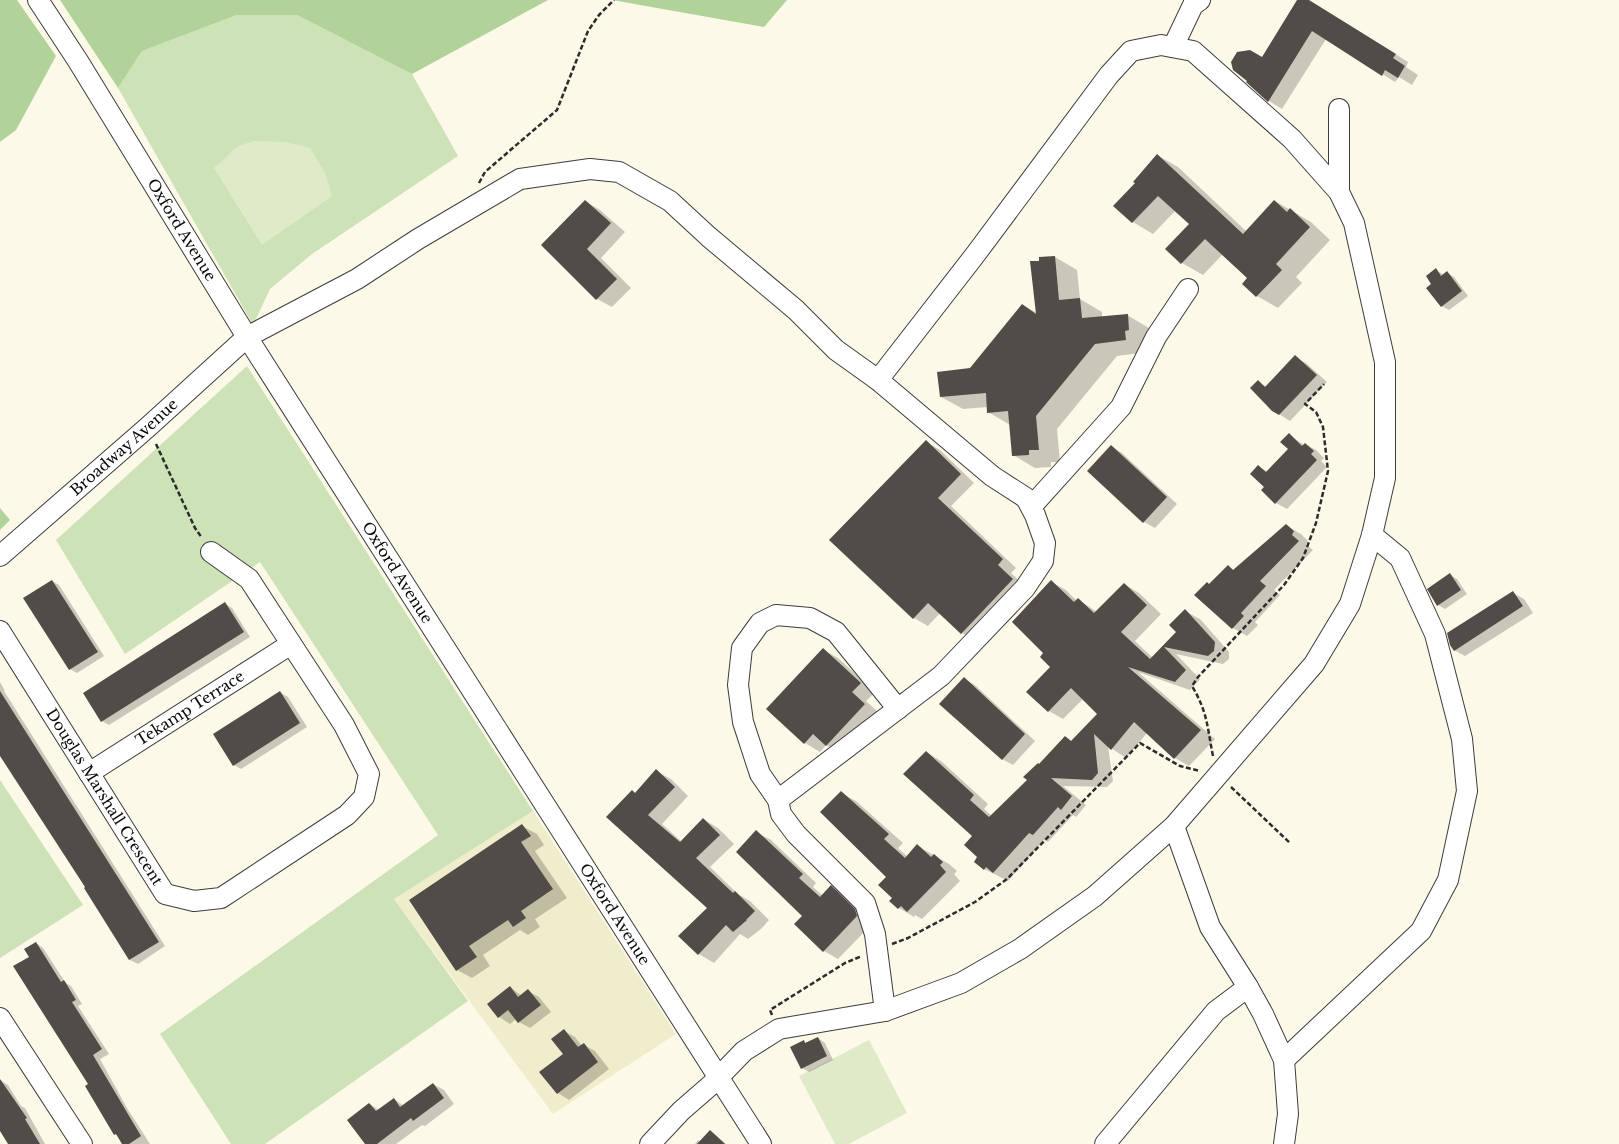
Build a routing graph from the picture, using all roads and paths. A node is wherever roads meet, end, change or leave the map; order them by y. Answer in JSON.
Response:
{"nodes":[{"id":1,"x":38,"y":0,"type":"edge"},
{"id":2,"x":614,"y":0,"type":"edge"},
{"id":3,"x":1200,"y":0,"type":"edge"},
{"id":4,"x":1173,"y":47,"type":"junction"},
{"id":5,"x":1339,"y":109,"type":"dead end"},
{"id":6,"x":1339,"y":192,"type":"junction"},
{"id":7,"x":477,"y":206,"type":"junction"},
{"id":8,"x":1188,"y":289,"type":"dead end"},
{"id":9,"x":247,"y":337,"type":"junction"},
{"id":10,"x":878,"y":380,"type":"junction"},
{"id":11,"x":1324,"y":384,"type":"dead end"},
{"id":12,"x":148,"y":427,"type":"junction"},
{"id":13,"x":1031,"y":507,"type":"junction"},
{"id":14,"x":1372,"y":535,"type":"junction"},
{"id":15,"x":212,"y":552,"type":"joint"},
{"id":16,"x":0,"y":556,"type":"edge"},
{"id":17,"x":0,"y":632,"type":"edge"},
{"id":18,"x":291,"y":644,"type":"junction"},
{"id":19,"x":898,"y":709,"type":"junction"},
{"id":20,"x":89,"y":773,"type":"junction"},
{"id":21,"x":1218,"y":775,"type":"junction"},
{"id":22,"x":778,"y":800,"type":"junction"},
{"id":23,"x":1174,"y":826,"type":"junction"},
{"id":24,"x":1290,"y":843,"type":"dead end"},
{"id":25,"x":877,"y":950,"type":"junction"},
{"id":26,"x":1248,"y":986,"type":"junction"},
{"id":27,"x":885,"y":1011,"type":"junction"},
{"id":28,"x":0,"y":1018,"type":"edge"},
{"id":29,"x":779,"y":1029,"type":"junction"},
{"id":30,"x":1284,"y":1060,"type":"junction"},
{"id":31,"x":718,"y":1077,"type":"junction"},
{"id":32,"x":82,"y":1144,"type":"edge"},
{"id":33,"x":650,"y":1144,"type":"edge"},
{"id":34,"x":761,"y":1144,"type":"edge"},
{"id":35,"x":1105,"y":1144,"type":"edge"},
{"id":36,"x":1284,"y":1144,"type":"edge"}],
"edges":[{"from":1,"to":9,"type":"street","name":"Oxford Avenue"},
{"from":2,"to":7,"type":"path"},
{"from":3,"to":4,"type":"street"},
{"from":4,"to":6,"type":"street"},
{"from":4,"to":10,"type":"street"},
{"from":5,"to":6,"type":"street"},
{"from":6,"to":14,"type":"street"},
{"from":7,"to":9,"type":"street","name":"Broadway Avenue"},
{"from":7,"to":10,"type":"street","name":"Broadway Avenue"},
{"from":8,"to":13,"type":"street"},
{"from":9,"to":12,"type":"street","name":"Broadway Avenue"},
{"from":9,"to":31,"type":"street","name":"Oxford Avenue"},
{"from":10,"to":13,"type":"street","name":"Broadway Avenue"},
{"from":11,"to":21,"type":"path"},
{"from":12,"to":15,"type":"path"},
{"from":12,"to":16,"type":"street","name":"Broadway Avenue"},
{"from":13,"to":19,"type":"street"},
{"from":14,"to":21,"type":"street"},
{"from":14,"to":30,"type":"street"},
{"from":15,"to":18,"type":"street","name":"Douglas Marshall Crescent"},
{"from":17,"to":20,"type":"street","name":"Douglas Marshall Crescent"},
{"from":18,"to":20,"type":"street","name":"Tekamp Terrace"},
{"from":18,"to":20,"type":"street","name":"Douglas Marshall Crescent"},
{"from":19,"to":22,"type":"street"},
{"from":19,"to":22,"type":"street"},
{"from":21,"to":23,"type":"street"},
{"from":21,"to":24,"type":"path"},
{"from":21,"to":25,"type":"path"},
{"from":22,"to":25,"type":"street"},
{"from":23,"to":26,"type":"street"},
{"from":23,"to":27,"type":"street"},
{"from":25,"to":27,"type":"street"},
{"from":25,"to":29,"type":"path"},
{"from":26,"to":30,"type":"street"},
{"from":26,"to":35,"type":"street"},
{"from":27,"to":29,"type":"street"},
{"from":28,"to":32,"type":"street"},
{"from":29,"to":31,"type":"street"},
{"from":30,"to":36,"type":"street"},
{"from":31,"to":33,"type":"street"},
{"from":31,"to":34,"type":"street","name":"Oxford Avenue"}]}
